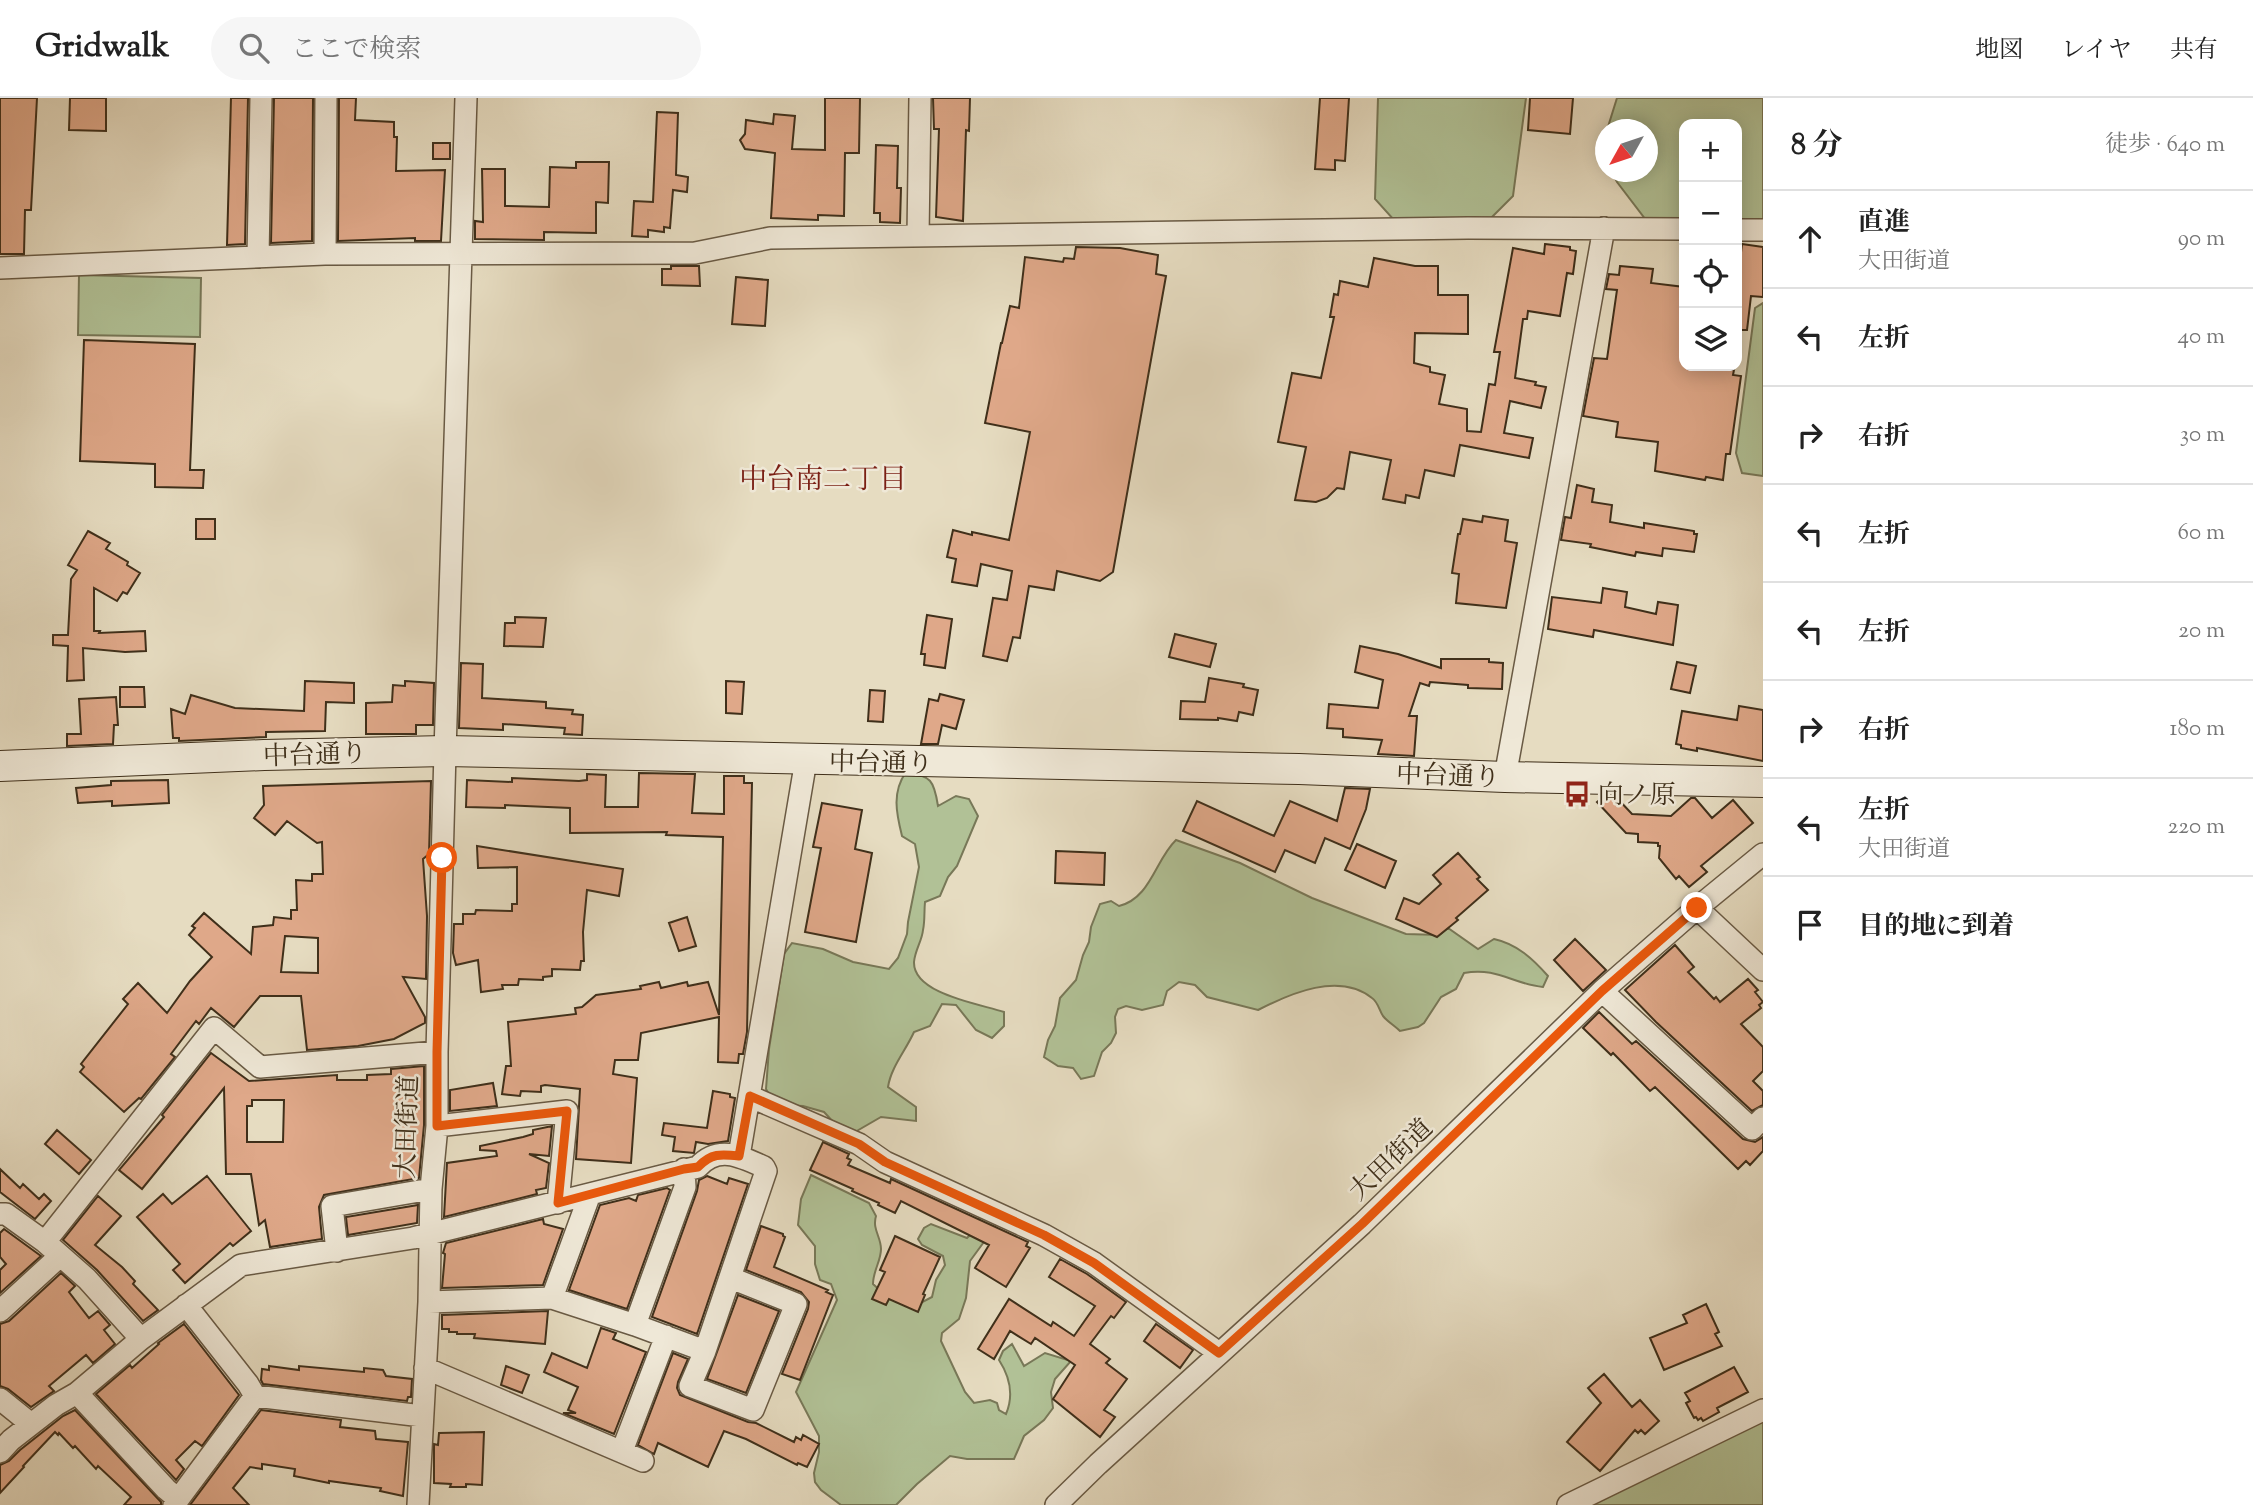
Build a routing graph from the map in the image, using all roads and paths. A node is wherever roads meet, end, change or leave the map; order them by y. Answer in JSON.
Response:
{"nodes":[{"id":1,"x":261,"y":98,"type":"edge"},
{"id":2,"x":326,"y":98,"type":"edge"},
{"id":3,"x":466,"y":98,"type":"edge"},
{"id":4,"x":920,"y":98,"type":"edge"},
{"id":5,"x":1604,"y":228,"type":"junction"},
{"id":6,"x":1679,"y":229,"type":"edge"},
{"id":7,"x":1742,"y":230,"type":"edge"},
{"id":8,"x":1763,"y":230,"type":"edge"},
{"id":9,"x":918,"y":236,"type":"junction"},
{"id":10,"x":459,"y":252,"type":"junction"},
{"id":11,"x":325,"y":254,"type":"junction"},
{"id":12,"x":258,"y":257,"type":"junction"},
{"id":13,"x":0,"y":268,"type":"edge"},
{"id":14,"x":445,"y":751,"type":"junction"},
{"id":15,"x":806,"y":760,"type":"junction"},
{"id":16,"x":0,"y":766,"type":"edge"},
{"id":17,"x":1505,"y":777,"type":"junction"},
{"id":18,"x":1763,"y":782,"type":"edge"},
{"id":19,"x":1763,"y":853,"type":"edge"},
{"id":20,"x":1697,"y":908,"type":"junction"},
{"id":21,"x":1763,"y":970,"type":"edge"},
{"id":22,"x":1602,"y":991,"type":"junction"},
{"id":23,"x":437,"y":1052,"type":"junction"},
{"id":24,"x":750,"y":1096,"type":"junction"},
{"id":25,"x":1763,"y":1118,"type":"edge"},
{"id":26,"x":437,"y":1126,"type":"junction"},
{"id":27,"x":739,"y":1156,"type":"junction"},
{"id":28,"x":684,"y":1169,"type":"junction"},
{"id":29,"x":431,"y":1189,"type":"junction"},
{"id":30,"x":590,"y":1194,"type":"junction"},
{"id":31,"x":558,"y":1203,"type":"junction"},
{"id":32,"x":0,"y":1214,"type":"edge"},
{"id":33,"x":430,"y":1233,"type":"junction"},
{"id":34,"x":52,"y":1249,"type":"junction"},
{"id":35,"x":337,"y":1251,"type":"junction"},
{"id":36,"x":731,"y":1278,"type":"junction"},
{"id":37,"x":552,"y":1298,"type":"junction"},
{"id":38,"x":429,"y":1302,"type":"junction"},
{"id":39,"x":186,"y":1305,"type":"junction"},
{"id":40,"x":0,"y":1311,"type":"edge"},
{"id":41,"x":635,"y":1325,"type":"junction"},
{"id":42,"x":666,"y":1336,"type":"junction"},
{"id":43,"x":141,"y":1339,"type":"junction"},
{"id":44,"x":705,"y":1351,"type":"junction"},
{"id":45,"x":1219,"y":1353,"type":"junction"},
{"id":46,"x":425,"y":1368,"type":"junction"},
{"id":47,"x":77,"y":1393,"type":"junction"},
{"id":48,"x":255,"y":1396,"type":"junction"},
{"id":49,"x":0,"y":1399,"type":"edge"},
{"id":50,"x":1763,"y":1410,"type":"edge"},
{"id":51,"x":422,"y":1416,"type":"junction"},
{"id":52,"x":31,"y":1424,"type":"junction"},
{"id":53,"x":622,"y":1451,"type":"junction"},
{"id":54,"x":0,"y":1452,"type":"edge"},
{"id":55,"x":643,"y":1461,"type":"dead end"},
{"id":56,"x":176,"y":1502,"type":"edge"},
{"id":57,"x":418,"y":1505,"type":"edge"},
{"id":58,"x":1055,"y":1505,"type":"edge"},
{"id":59,"x":1567,"y":1505,"type":"edge"}],
"edges":[{"from":1,"to":12,"type":"street"},
{"from":2,"to":11,"type":"street"},
{"from":3,"to":10,"type":"street","name":"大田街道"},
{"from":4,"to":9,"type":"street"},
{"from":5,"to":6,"type":"street"},
{"from":5,"to":9,"type":"street"},
{"from":5,"to":17,"type":"street"},
{"from":7,"to":8,"type":"street"},
{"from":9,"to":10,"type":"street"},
{"from":10,"to":11,"type":"street"},
{"from":10,"to":14,"type":"street","name":"大田街道"},
{"from":11,"to":12,"type":"street"},
{"from":12,"to":13,"type":"street"},
{"from":14,"to":15,"type":"street","name":"中台通り"},
{"from":14,"to":16,"type":"street","name":"中台通り"},
{"from":14,"to":23,"type":"street","name":"大田街道"},
{"from":15,"to":17,"type":"street","name":"中台通り"},
{"from":15,"to":24,"type":"street"},
{"from":17,"to":18,"type":"street","name":"中台通り"},
{"from":19,"to":20,"type":"street","name":"大田街道"},
{"from":20,"to":21,"type":"street"},
{"from":20,"to":22,"type":"street","name":"大田街道"},
{"from":22,"to":25,"type":"street"},
{"from":22,"to":45,"type":"street","name":"大田街道"},
{"from":23,"to":26,"type":"street","name":"大田街道"},
{"from":23,"to":34,"type":"street"},
{"from":24,"to":27,"type":"street"},
{"from":24,"to":45,"type":"street"},
{"from":26,"to":29,"type":"street","name":"大田街道"},
{"from":26,"to":31,"type":"street"},
{"from":27,"to":28,"type":"street"},
{"from":27,"to":36,"type":"street"},
{"from":28,"to":30,"type":"street"},
{"from":28,"to":41,"type":"street"},
{"from":29,"to":33,"type":"street","name":"大田街道"},
{"from":29,"to":35,"type":"street"},
{"from":30,"to":31,"type":"street"},
{"from":30,"to":37,"type":"street"},
{"from":31,"to":33,"type":"street"},
{"from":32,"to":34,"type":"street"},
{"from":33,"to":35,"type":"street"},
{"from":33,"to":38,"type":"street","name":"大田街道"},
{"from":34,"to":40,"type":"street"},
{"from":34,"to":43,"type":"street"},
{"from":35,"to":39,"type":"street"},
{"from":36,"to":44,"type":"street"},
{"from":36,"to":44,"type":"street"},
{"from":37,"to":38,"type":"street"},
{"from":37,"to":41,"type":"street"},
{"from":38,"to":46,"type":"street","name":"大田街道"},
{"from":39,"to":43,"type":"street"},
{"from":39,"to":48,"type":"street"},
{"from":41,"to":42,"type":"street"},
{"from":42,"to":44,"type":"street"},
{"from":42,"to":53,"type":"street"},
{"from":43,"to":47,"type":"street"},
{"from":45,"to":58,"type":"street","name":"大田街道"},
{"from":46,"to":51,"type":"street","name":"大田街道"},
{"from":46,"to":53,"type":"street"},
{"from":47,"to":52,"type":"street"},
{"from":47,"to":56,"type":"street"},
{"from":48,"to":51,"type":"street"},
{"from":48,"to":56,"type":"street"},
{"from":49,"to":52,"type":"street"},
{"from":50,"to":59,"type":"street"},
{"from":51,"to":57,"type":"street","name":"大田街道"},
{"from":52,"to":54,"type":"street"},
{"from":53,"to":55,"type":"street"}]}
